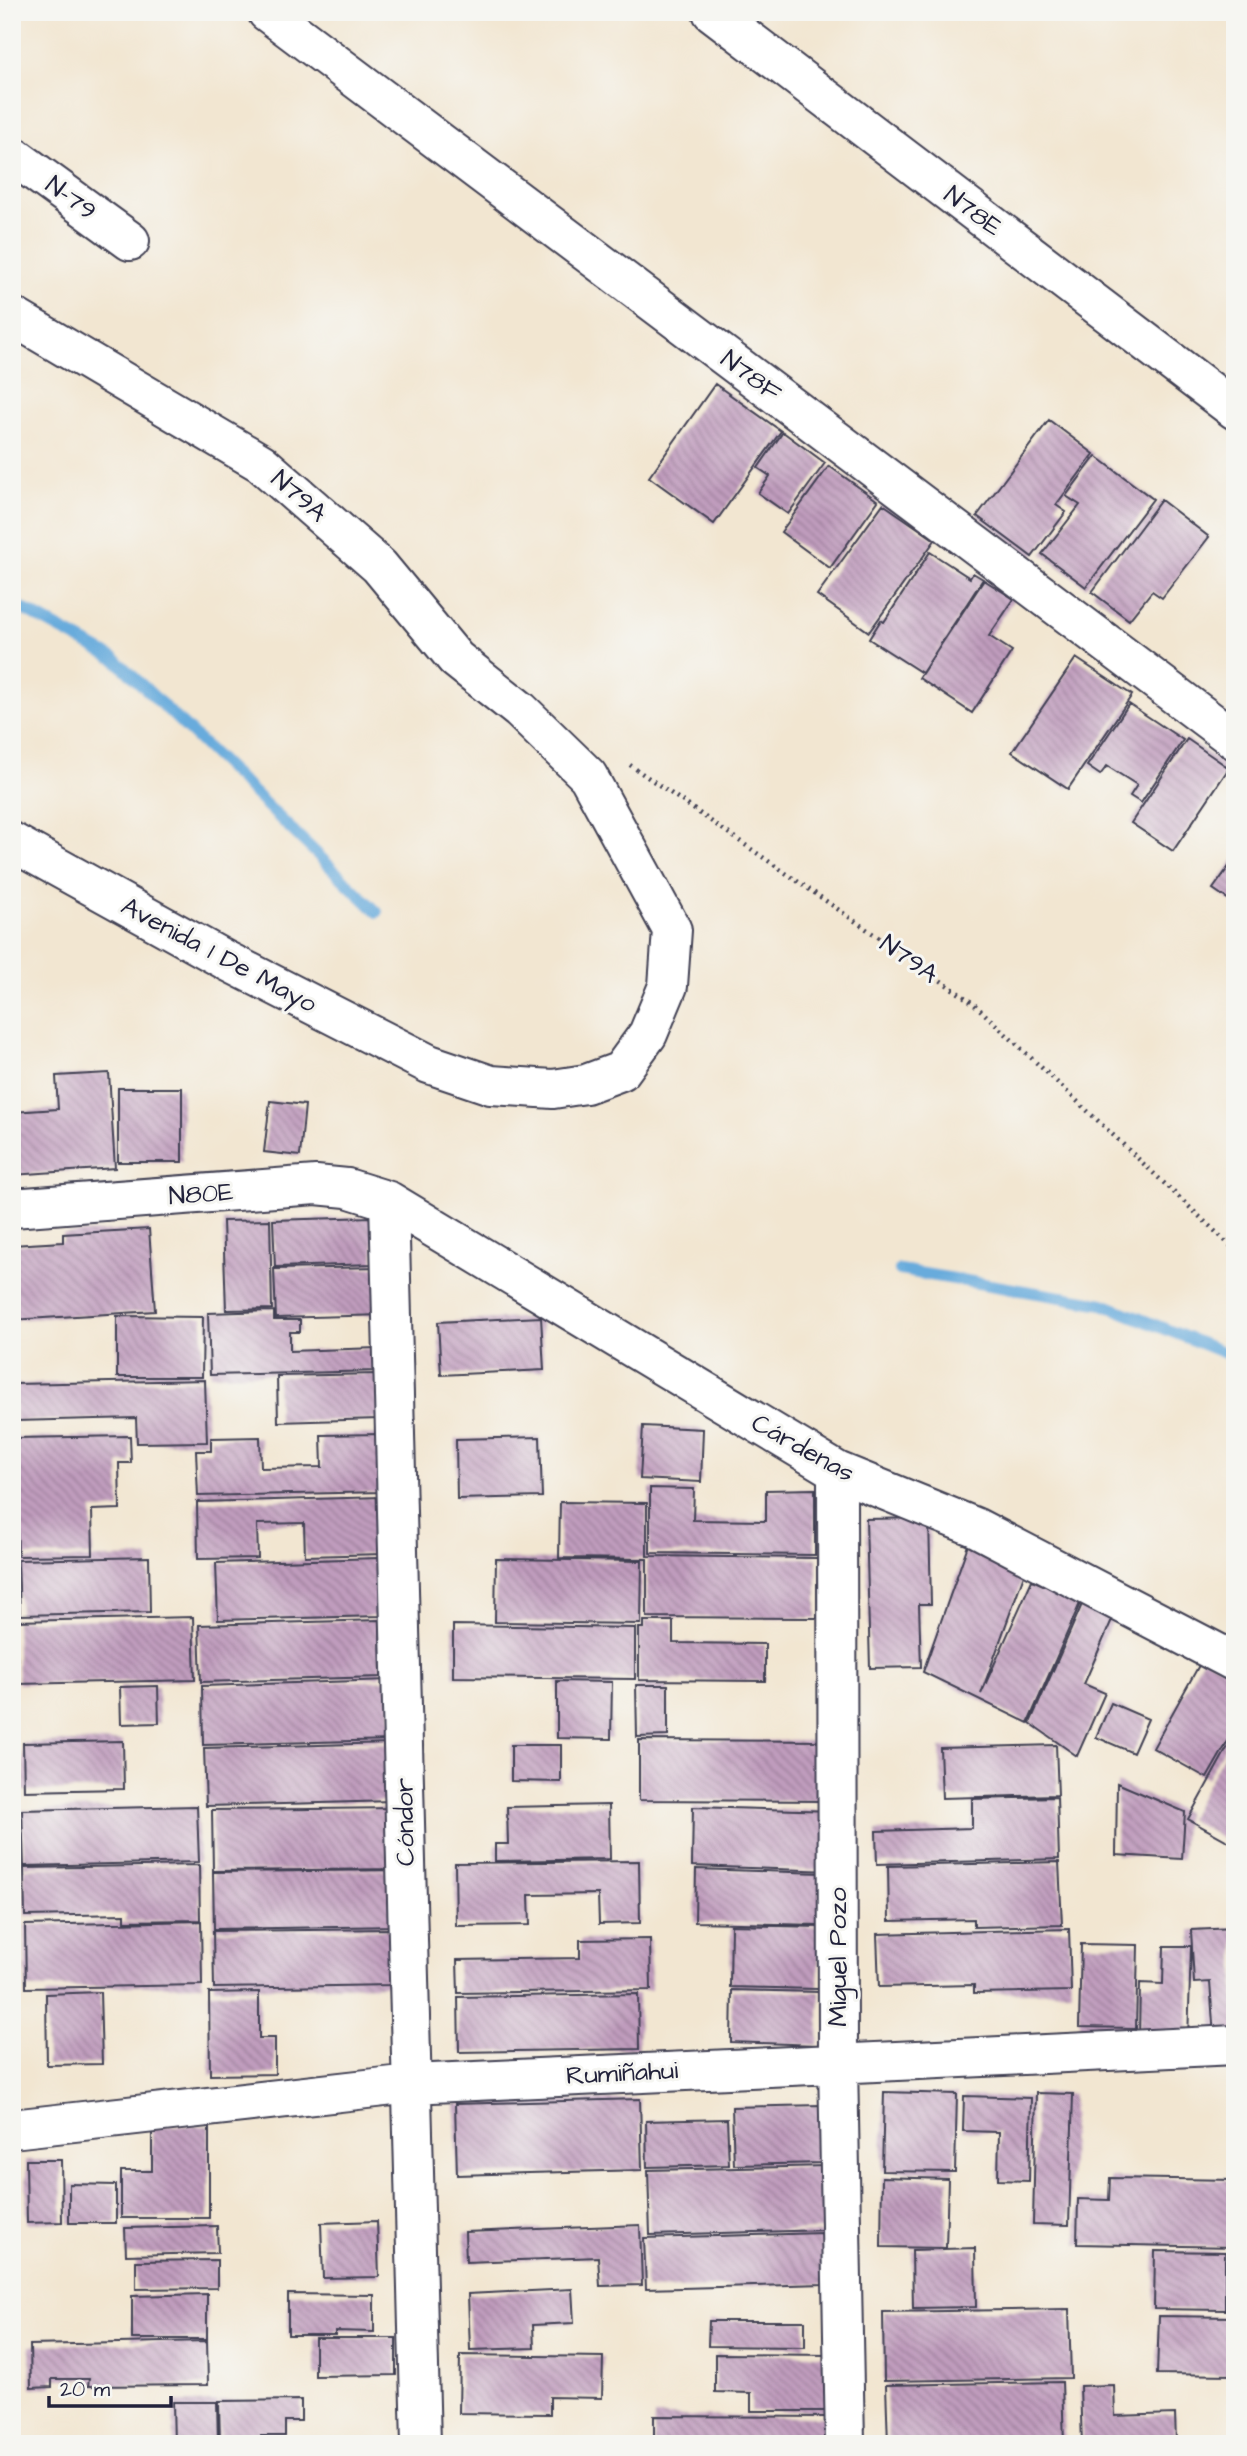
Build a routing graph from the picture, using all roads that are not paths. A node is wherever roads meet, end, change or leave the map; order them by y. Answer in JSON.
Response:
{"nodes":[{"id":1,"x":267,"y":12,"type":"edge"},
{"id":2,"x":712,"y":12,"type":"edge"},
{"id":3,"x":12,"y":155,"type":"edge"},
{"id":4,"x":130,"y":241,"type":"dead end"},
{"id":5,"x":12,"y":316,"type":"edge"},
{"id":6,"x":1235,"y":410,"type":"edge"},
{"id":7,"x":1235,"y":740,"type":"edge"},
{"id":8,"x":12,"y":842,"type":"edge"},
{"id":9,"x":429,"y":1064,"type":"joint"},
{"id":10,"x":389,"y":1201,"type":"junction"},
{"id":11,"x":12,"y":1208,"type":"edge"},
{"id":12,"x":837,"y":1471,"type":"junction"},
{"id":13,"x":1235,"y":1662,"type":"edge"},
{"id":14,"x":1235,"y":2045,"type":"edge"},
{"id":15,"x":838,"y":2062,"type":"junction"},
{"id":16,"x":411,"y":2084,"type":"junction"},
{"id":17,"x":12,"y":2129,"type":"edge"},
{"id":18,"x":421,"y":2444,"type":"edge"},
{"id":19,"x":845,"y":2444,"type":"edge"}],
"edges":[{"from":1,"to":7,"type":"street","name":"N78F"},
{"from":2,"to":6,"type":"street","name":"N78E"},
{"from":3,"to":4,"type":"street","name":"N-79"},
{"from":5,"to":9,"type":"street","name":"N79A"},
{"from":8,"to":9,"type":"street","name":"Avenida 1 De Mayo"},
{"from":10,"to":11,"type":"street","name":"N80E"},
{"from":10,"to":12,"type":"street","name":"Cárdenas"},
{"from":10,"to":16,"type":"street","name":"Cóndor"},
{"from":12,"to":13,"type":"street","name":"Cárdenas"},
{"from":12,"to":15,"type":"street","name":"Miguel Pozo"},
{"from":14,"to":15,"type":"street","name":"Rumiñahui"},
{"from":15,"to":16,"type":"street","name":"Rumiñahui"},
{"from":15,"to":19,"type":"street","name":"Miguel Pozo"},
{"from":16,"to":17,"type":"street","name":"Rumiñahui"},
{"from":16,"to":18,"type":"street","name":"Cóndor"}]}
